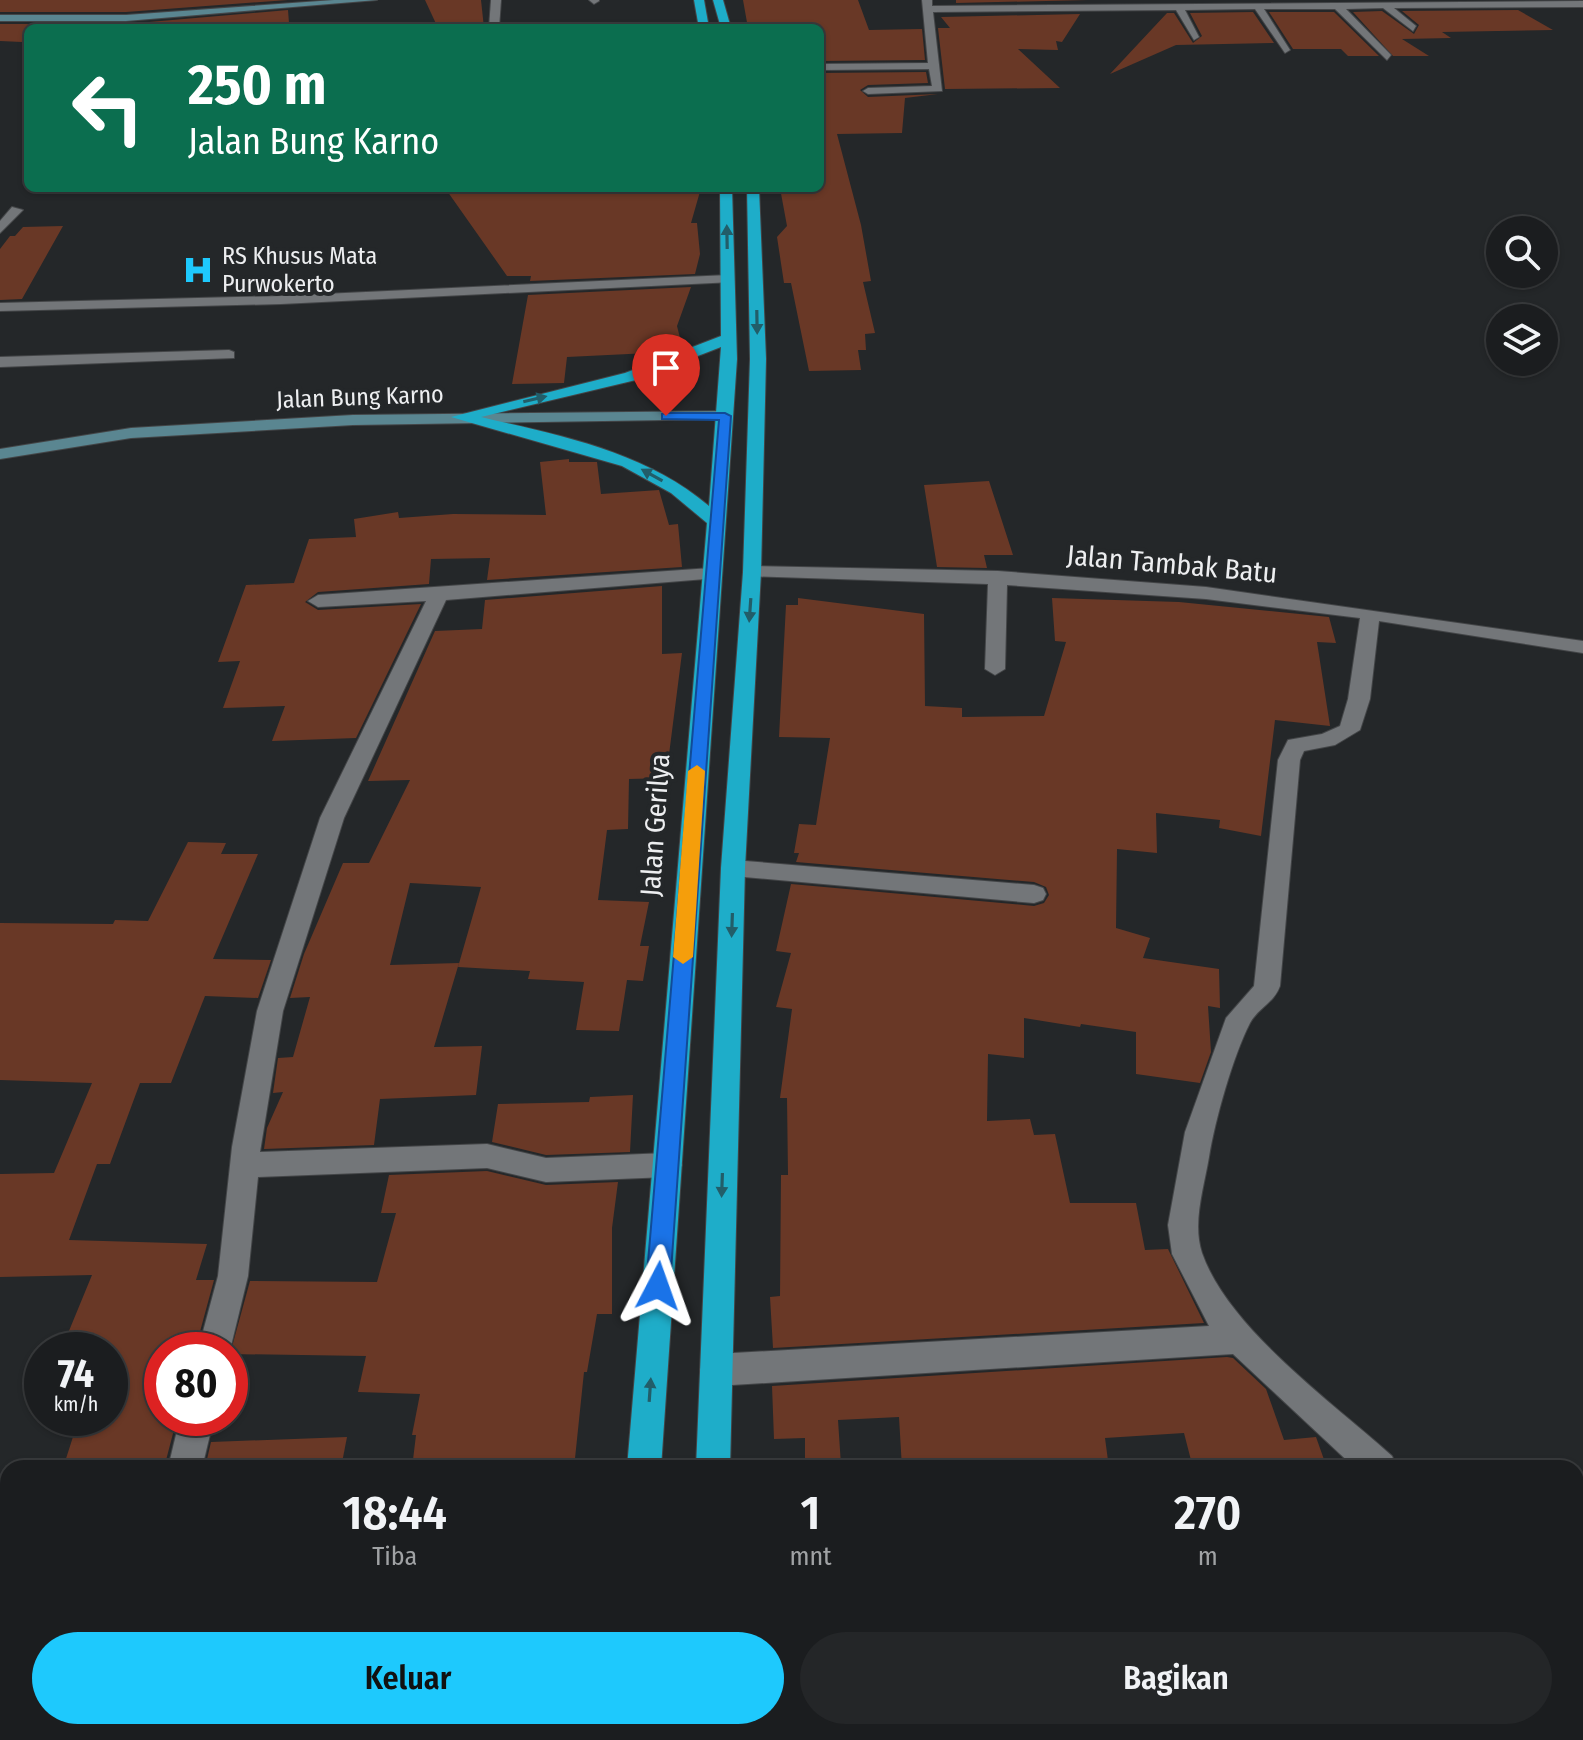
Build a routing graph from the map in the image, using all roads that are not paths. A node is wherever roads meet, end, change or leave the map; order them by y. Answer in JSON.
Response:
{"nodes":[{"id":1,"x":372,"y":0,"type":"edge"},
{"id":2,"x":496,"y":0,"type":"edge"},
{"id":3,"x":699,"y":0,"type":"edge"},
{"id":4,"x":718,"y":0,"type":"edge"},
{"id":5,"x":1500,"y":1,"type":"edge"},
{"id":6,"x":928,"y":4,"type":"edge"},
{"id":7,"x":1069,"y":4,"type":"edge"},
{"id":8,"x":1219,"y":4,"type":"edge"},
{"id":9,"x":1583,"y":4,"type":"edge"},
{"id":10,"x":1338,"y":6,"type":"junction"},
{"id":11,"x":1386,"y":6,"type":"junction"},
{"id":12,"x":1179,"y":7,"type":"junction"},
{"id":13,"x":1258,"y":7,"type":"junction"},
{"id":14,"x":0,"y":18,"type":"edge"},
{"id":15,"x":1079,"y":23,"type":"dead end"},
{"id":16,"x":494,"y":24,"type":"edge"},
{"id":17,"x":703,"y":24,"type":"edge"},
{"id":18,"x":725,"y":24,"type":"edge"},
{"id":19,"x":1413,"y":28,"type":"dead end"},
{"id":20,"x":1194,"y":37,"type":"dead end"},
{"id":21,"x":1285,"y":50,"type":"dead end"},
{"id":22,"x":1387,"y":57,"type":"dead end"},
{"id":23,"x":933,"y":66,"type":"junction"},
{"id":24,"x":824,"y":67,"type":"edge"},
{"id":25,"x":868,"y":91,"type":"dead end"},
{"id":26,"x":726,"y":192,"type":"edge"},
{"id":27,"x":753,"y":192,"type":"edge"},
{"id":28,"x":17,"y":210,"type":"dead end"},
{"id":29,"x":0,"y":229,"type":"edge"},
{"id":30,"x":728,"y":279,"type":"junction"},
{"id":31,"x":0,"y":307,"type":"edge"},
{"id":32,"x":728,"y":349,"type":"junction"},
{"id":33,"x":229,"y":355,"type":"dead end"},
{"id":34,"x":758,"y":359,"type":"junction"},
{"id":35,"x":0,"y":362,"type":"edge"},
{"id":36,"x":725,"y":416,"type":"junction"},
{"id":37,"x":459,"y":417,"type":"junction"},
{"id":38,"x":0,"y":454,"type":"edge"},
{"id":39,"x":715,"y":520,"type":"junction"},
{"id":40,"x":752,"y":572,"type":"junction"},
{"id":41,"x":711,"y":574,"type":"junction"},
{"id":42,"x":998,"y":577,"type":"junction"},
{"id":43,"x":439,"y":595,"type":"junction"},
{"id":44,"x":318,"y":601,"type":"dead end"},
{"id":45,"x":1370,"y":614,"type":"junction"},
{"id":46,"x":1583,"y":647,"type":"edge"},
{"id":47,"x":995,"y":669,"type":"dead end"},
{"id":48,"x":733,"y":868,"type":"junction"},
{"id":49,"x":1034,"y":894,"type":"dead end"},
{"id":50,"x":245,"y":1165,"type":"junction"},
{"id":51,"x":667,"y":1165,"type":"junction"},
{"id":52,"x":219,"y":1332,"type":"edge"},
{"id":53,"x":1239,"y":1339,"type":"junction"},
{"id":54,"x":716,"y":1370,"type":"junction"},
{"id":55,"x":193,"y":1436,"type":"edge"},
{"id":56,"x":187,"y":1460,"type":"edge"},
{"id":57,"x":645,"y":1460,"type":"edge"},
{"id":58,"x":713,"y":1460,"type":"edge"},
{"id":59,"x":1371,"y":1460,"type":"edge"}],
"edges":[{"from":1,"to":14,"type":"main road"},
{"from":2,"to":16,"type":"street"},
{"from":3,"to":17,"type":"highway"},
{"from":4,"to":18,"type":"highway"},
{"from":5,"to":9,"type":"street"},
{"from":5,"to":11,"type":"street"},
{"from":6,"to":7,"type":"street"},
{"from":6,"to":23,"type":"street"},
{"from":7,"to":12,"type":"street"},
{"from":7,"to":15,"type":"street"},
{"from":8,"to":12,"type":"street"},
{"from":8,"to":13,"type":"street"},
{"from":10,"to":11,"type":"street"},
{"from":10,"to":13,"type":"street"},
{"from":10,"to":22,"type":"street"},
{"from":11,"to":19,"type":"street"},
{"from":12,"to":20,"type":"street"},
{"from":13,"to":21,"type":"street"},
{"from":23,"to":24,"type":"street"},
{"from":23,"to":25,"type":"street"},
{"from":30,"to":26,"type":"highway","name":"Jalan Gerilya","one_way":true},
{"from":27,"to":34,"type":"highway","one_way":true},
{"from":28,"to":29,"type":"street"},
{"from":30,"to":31,"type":"street"},
{"from":30,"to":32,"type":"highway","name":"Jalan Gerilya"},
{"from":32,"to":34,"type":"highway"},
{"from":32,"to":36,"type":"highway","name":"Jalan Gerilya"},
{"from":37,"to":32,"type":"highway","one_way":true},
{"from":33,"to":35,"type":"street"},
{"from":34,"to":40,"type":"highway"},
{"from":36,"to":37,"type":"main road","name":"Jalan Bung Karno"},
{"from":36,"to":39,"type":"highway","name":"Jalan Gerilya"},
{"from":37,"to":38,"type":"main road","name":"Jalan Bung Karno"},
{"from":39,"to":37,"type":"highway","one_way":true},
{"from":39,"to":41,"type":"highway","name":"Jalan Gerilya"},
{"from":40,"to":42,"type":"street","name":"Jalan Tambak Batu"},
{"from":40,"to":48,"type":"highway","one_way":true},
{"from":41,"to":43,"type":"street"},
{"from":41,"to":51,"type":"highway","name":"Jalan Gerilya"},
{"from":42,"to":45,"type":"street","name":"Jalan Tambak Batu"},
{"from":42,"to":47,"type":"street"},
{"from":43,"to":44,"type":"street"},
{"from":43,"to":50,"type":"street"},
{"from":45,"to":46,"type":"street","name":"Jalan Tambak Batu"},
{"from":45,"to":53,"type":"street"},
{"from":48,"to":49,"type":"street"},
{"from":48,"to":54,"type":"highway","one_way":true},
{"from":50,"to":51,"type":"street"},
{"from":50,"to":52,"type":"street"},
{"from":57,"to":51,"type":"highway","name":"Jalan Gerilya","one_way":true},
{"from":53,"to":54,"type":"street"},
{"from":53,"to":59,"type":"street"},
{"from":54,"to":58,"type":"highway"},
{"from":55,"to":56,"type":"street"}]}
